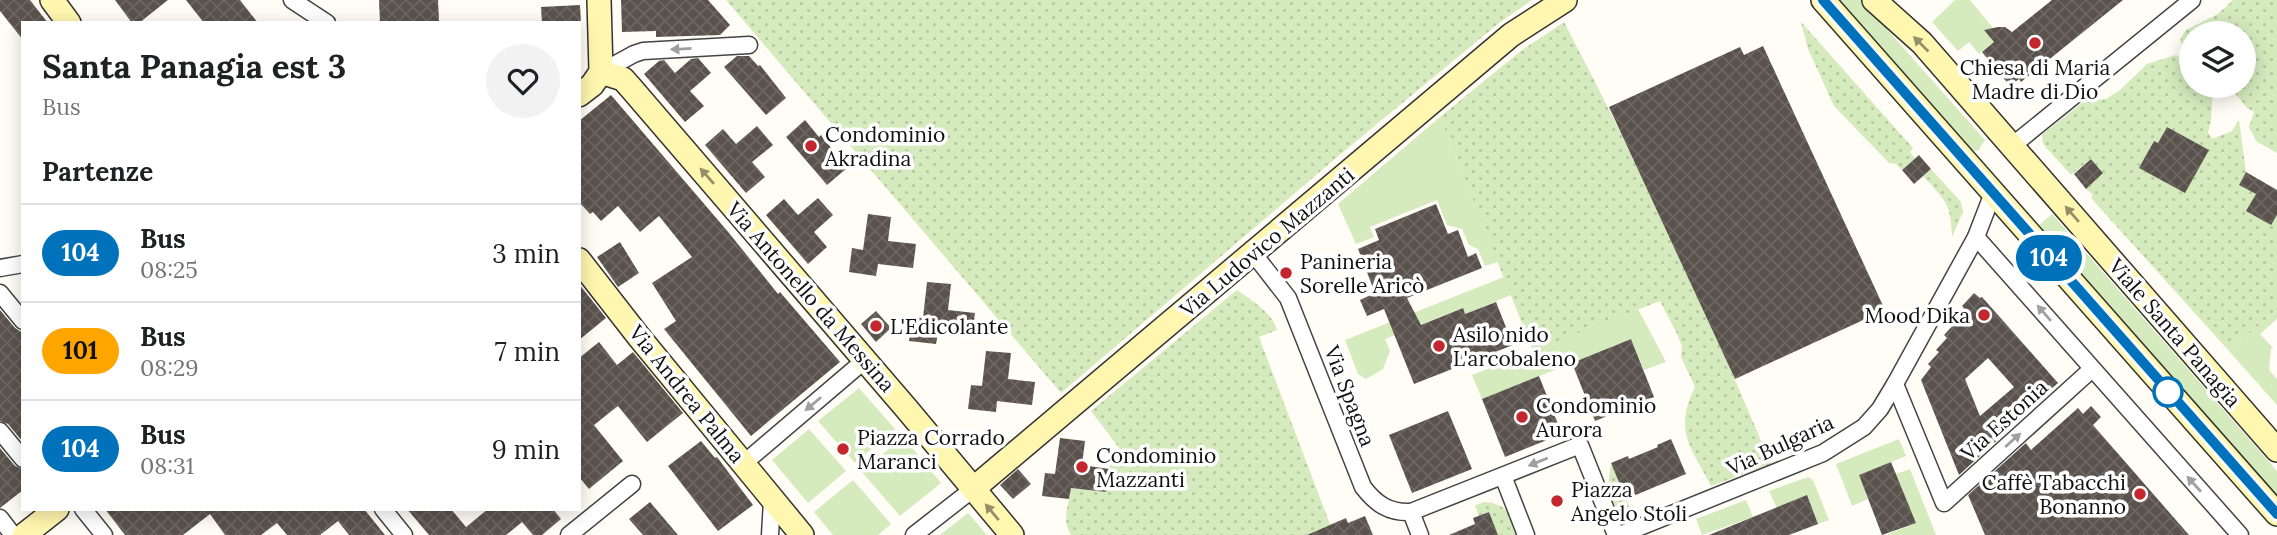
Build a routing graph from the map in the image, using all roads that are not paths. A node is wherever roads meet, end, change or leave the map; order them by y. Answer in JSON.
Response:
{"nodes":[{"id":1,"x":52,"y":0,"type":"edge"},
{"id":2,"x":292,"y":0,"type":"edge"},
{"id":3,"x":598,"y":0,"type":"edge"},
{"id":4,"x":1564,"y":0,"type":"edge"},
{"id":5,"x":1823,"y":0,"type":"edge"},
{"id":6,"x":1874,"y":0,"type":"edge"},
{"id":7,"x":2192,"y":0,"type":"edge"},
{"id":8,"x":68,"y":21,"type":"edge"},
{"id":9,"x":324,"y":21,"type":"edge"},
{"id":10,"x":750,"y":45,"type":"dead end"},
{"id":11,"x":601,"y":72,"type":"junction"},
{"id":12,"x":581,"y":93,"type":"edge"},
{"id":13,"x":2012,"y":146,"type":"junction"},
{"id":14,"x":1993,"y":193,"type":"junction"},
{"id":15,"x":1976,"y":237,"type":"junction"},
{"id":16,"x":1254,"y":253,"type":"junction"},
{"id":17,"x":581,"y":262,"type":"edge"},
{"id":18,"x":0,"y":293,"type":"edge"},
{"id":19,"x":21,"y":319,"type":"edge"},
{"id":20,"x":865,"y":360,"type":"junction"},
{"id":21,"x":2092,"y":369,"type":"junction"},
{"id":22,"x":1895,"y":384,"type":"junction"},
{"id":23,"x":0,"y":431,"type":"edge"},
{"id":24,"x":2277,"y":450,"type":"edge"},
{"id":25,"x":21,"y":457,"type":"edge"},
{"id":26,"x":743,"y":464,"type":"junction"},
{"id":27,"x":1503,"y":476,"type":"junction"},
{"id":28,"x":632,"y":484,"type":"dead end"},
{"id":29,"x":973,"y":489,"type":"junction"},
{"id":30,"x":772,"y":500,"type":"junction"},
{"id":31,"x":54,"y":511,"type":"edge"},
{"id":32,"x":85,"y":511,"type":"edge"},
{"id":33,"x":385,"y":511,"type":"edge"},
{"id":34,"x":1411,"y":512,"type":"junction"},
{"id":35,"x":2277,"y":514,"type":"edge"},
{"id":36,"x":0,"y":518,"type":"edge"},
{"id":37,"x":13,"y":535,"type":"edge"},
{"id":38,"x":24,"y":535,"type":"edge"},
{"id":39,"x":104,"y":535,"type":"edge"},
{"id":40,"x":404,"y":535,"type":"edge"},
{"id":41,"x":569,"y":535,"type":"edge"},
{"id":42,"x":770,"y":535,"type":"edge"},
{"id":43,"x":802,"y":535,"type":"edge"},
{"id":44,"x":914,"y":535,"type":"edge"},
{"id":45,"x":1012,"y":535,"type":"edge"},
{"id":46,"x":1420,"y":535,"type":"edge"},
{"id":47,"x":1526,"y":535,"type":"edge"},
{"id":48,"x":1618,"y":535,"type":"edge"},
{"id":49,"x":2239,"y":535,"type":"edge"}],
"edges":[{"from":1,"to":8,"type":"street"},
{"from":2,"to":9,"type":"street"},
{"from":3,"to":11,"type":"street"},
{"from":4,"to":16,"type":"street","name":"Via Ludovico Mazzanti"},
{"from":5,"to":14,"type":"street","name":"Viale Santa Panagia"},
{"from":13,"to":6,"type":"street","name":"Viale Santa Panagia","one_way":true},
{"from":7,"to":13,"type":"street"},
{"from":10,"to":11,"type":"street","one_way":true},
{"from":11,"to":12,"type":"street"},
{"from":20,"to":11,"type":"street","name":"Via Antonello da Messina","one_way":true},
{"from":24,"to":13,"type":"street","name":"Viale Santa Panagia","one_way":true},
{"from":14,"to":15,"type":"street","name":"Via Bulgaria"},
{"from":14,"to":35,"type":"street","name":"Viale Santa Panagia"},
{"from":21,"to":15,"type":"street","one_way":true},
{"from":15,"to":22,"type":"street","name":"Via Bulgaria"},
{"from":16,"to":29,"type":"street","name":"Via Ludovico Mazzanti"},
{"from":16,"to":34,"type":"street","name":"Via Spagna"},
{"from":17,"to":26,"type":"street","name":"Via Andrea Palma"},
{"from":18,"to":19,"type":"street"},
{"from":20,"to":26,"type":"street","one_way":true},
{"from":20,"to":29,"type":"street","name":"Via Antonello da Messina"},
{"from":22,"to":21,"type":"street","name":"Via Estonia","one_way":true},
{"from":49,"to":21,"type":"street","one_way":true},
{"from":22,"to":48,"type":"street","name":"Via Bulgaria"},
{"from":23,"to":25,"type":"street"},
{"from":26,"to":30,"type":"street","name":"Via Andrea Palma"},
{"from":27,"to":34,"type":"street"},
{"from":27,"to":47,"type":"street"},
{"from":48,"to":27,"type":"street","one_way":true},
{"from":28,"to":41,"type":"street"},
{"from":29,"to":44,"type":"street"},
{"from":45,"to":29,"type":"street","name":"Via Antonello da Messina","one_way":true},
{"from":30,"to":42,"type":"street"},
{"from":30,"to":43,"type":"street","name":"Via Andrea Palma"},
{"from":31,"to":38,"type":"street"},
{"from":32,"to":39,"type":"street"},
{"from":33,"to":40,"type":"street"},
{"from":34,"to":46,"type":"street"},
{"from":36,"to":37,"type":"street"}]}
